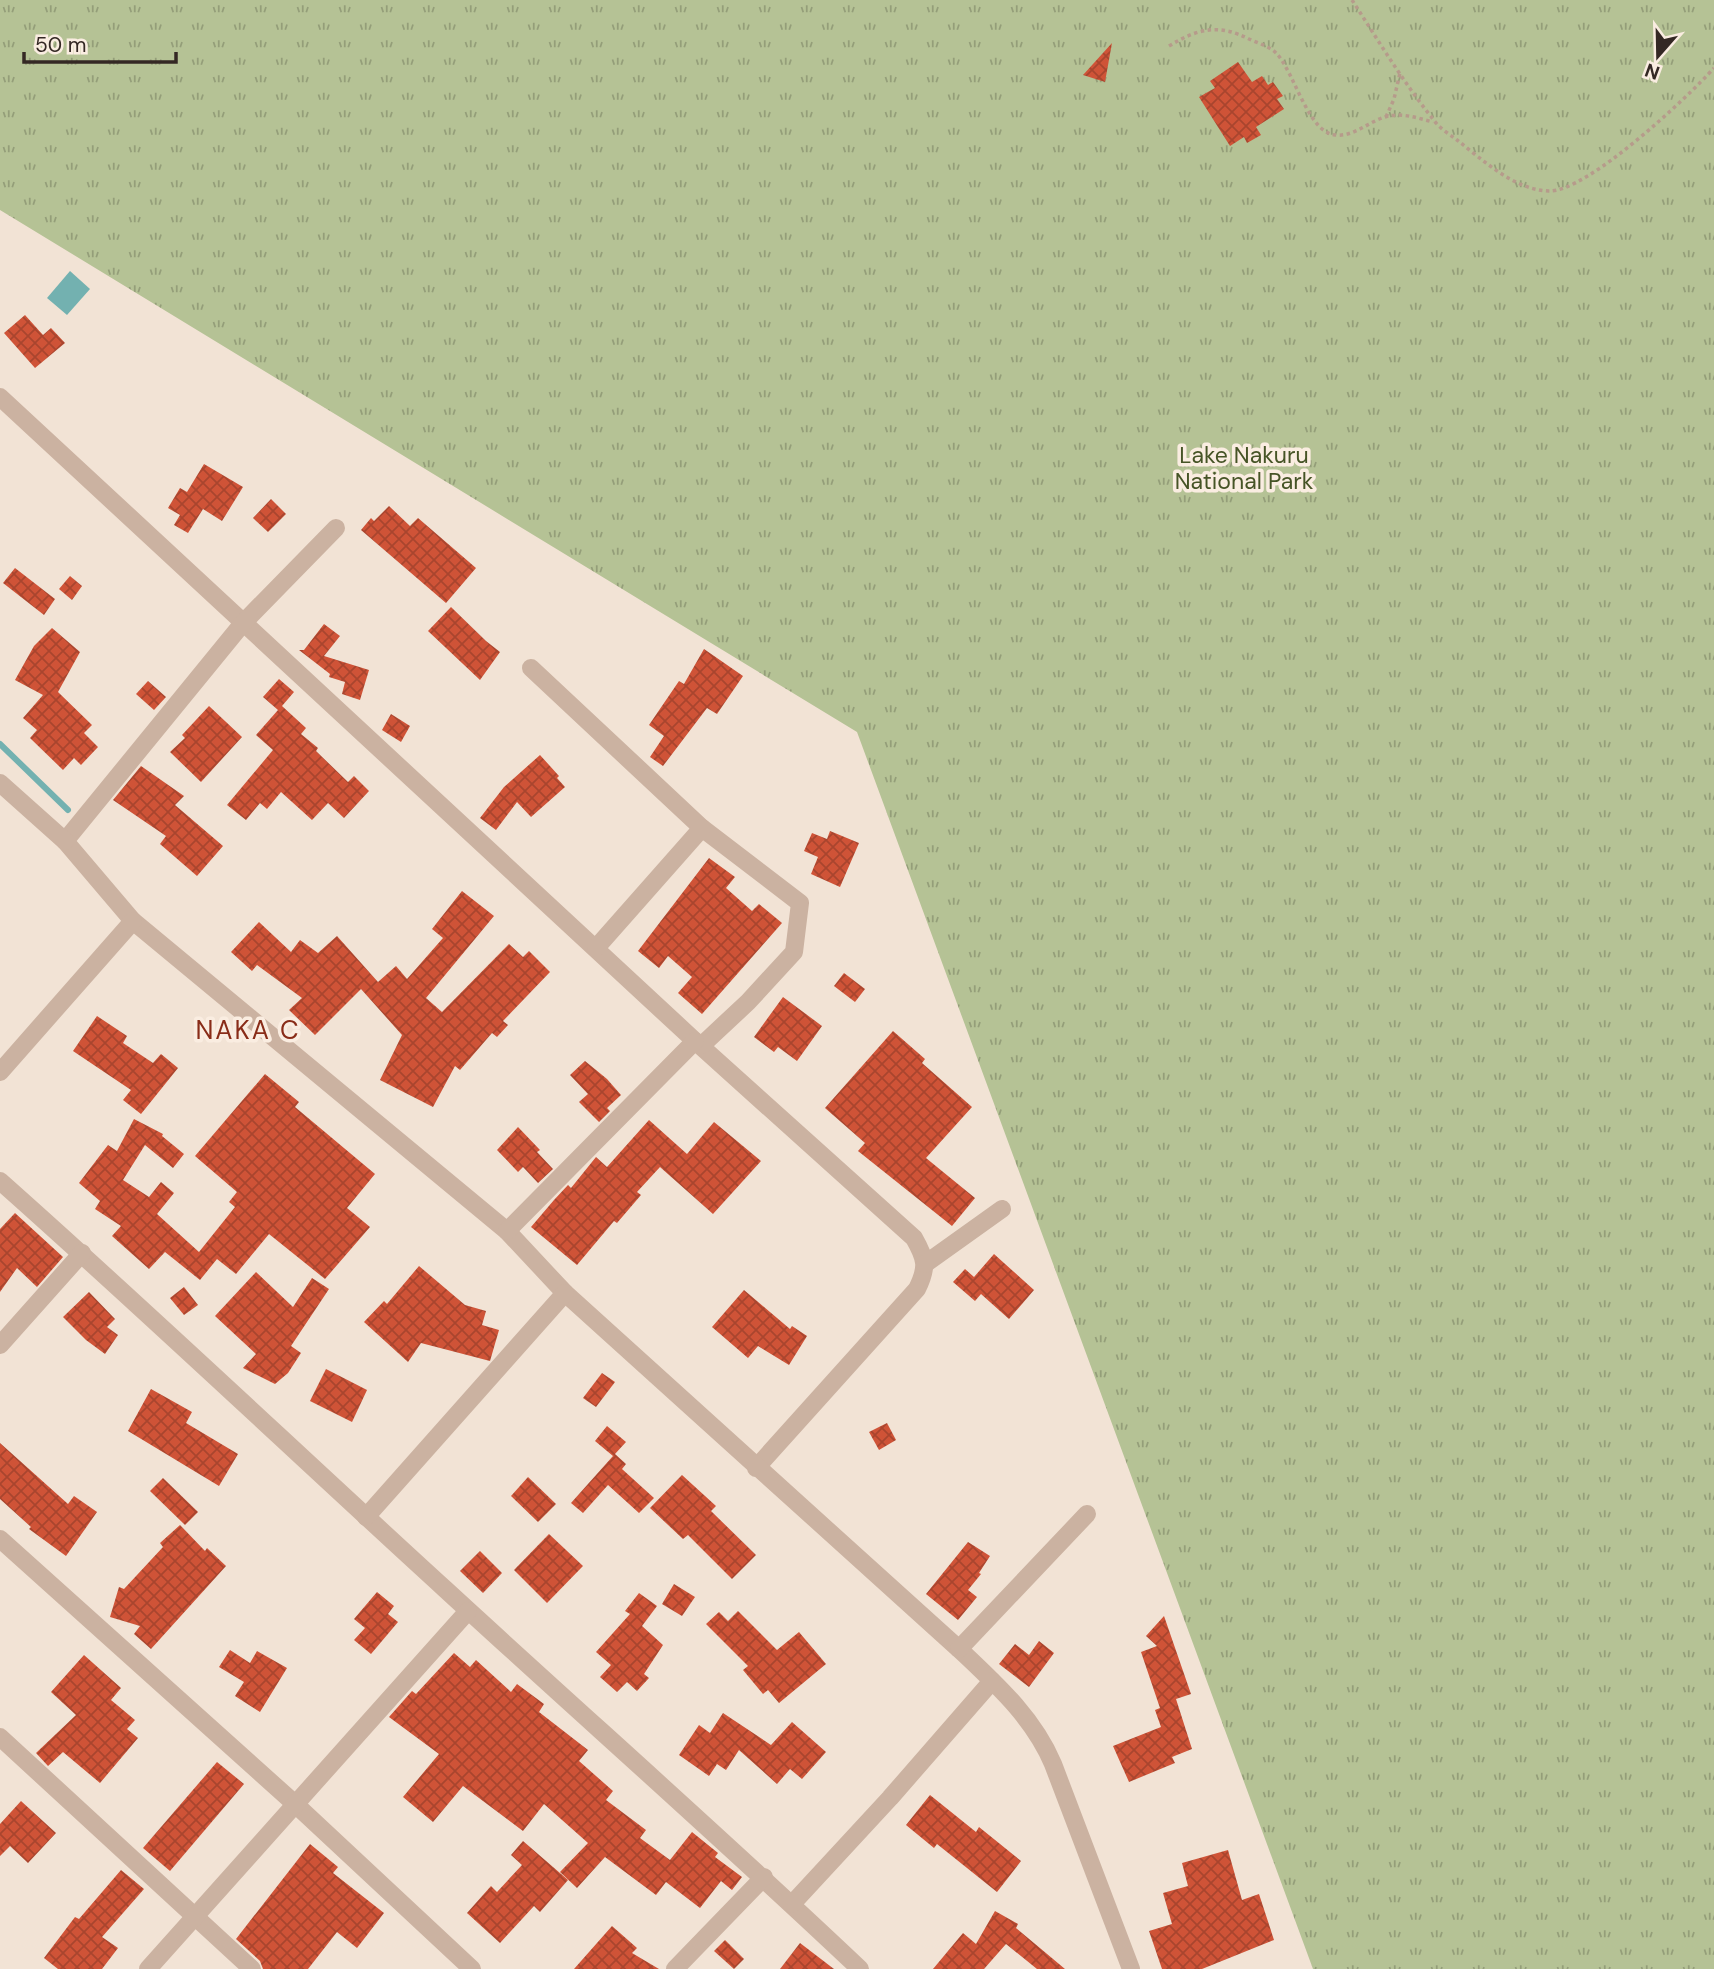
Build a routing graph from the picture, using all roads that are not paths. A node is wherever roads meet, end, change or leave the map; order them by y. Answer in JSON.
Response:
{"nodes":[{"id":1,"x":0,"y":397,"type":"edge"},
{"id":2,"x":337,"y":528,"type":"dead end"},
{"id":3,"x":243,"y":623,"type":"junction"},
{"id":4,"x":531,"y":668,"type":"dead end"},
{"id":5,"x":0,"y":783,"type":"edge"},
{"id":6,"x":702,"y":828,"type":"junction"},
{"id":7,"x":65,"y":841,"type":"junction"},
{"id":8,"x":133,"y":921,"type":"junction"},
{"id":9,"x":596,"y":948,"type":"junction"},
{"id":10,"x":698,"y":1043,"type":"junction"},
{"id":11,"x":0,"y":1072,"type":"edge"},
{"id":12,"x":0,"y":1181,"type":"edge"},
{"id":13,"x":1002,"y":1209,"type":"dead end"},
{"id":14,"x":507,"y":1231,"type":"junction"},
{"id":15,"x":82,"y":1254,"type":"junction"},
{"id":16,"x":925,"y":1264,"type":"junction"},
{"id":17,"x":565,"y":1293,"type":"junction"},
{"id":18,"x":0,"y":1345,"type":"edge"},
{"id":19,"x":757,"y":1468,"type":"junction"},
{"id":20,"x":1087,"y":1514,"type":"dead end"},
{"id":21,"x":366,"y":1517,"type":"junction"},
{"id":22,"x":0,"y":1539,"type":"edge"},
{"id":23,"x":468,"y":1611,"type":"junction"},
{"id":24,"x":959,"y":1649,"type":"junction"},
{"id":25,"x":992,"y":1681,"type":"junction"},
{"id":26,"x":0,"y":1737,"type":"edge"},
{"id":27,"x":294,"y":1803,"type":"junction"},
{"id":28,"x":764,"y":1877,"type":"junction"},
{"id":29,"x":792,"y":1904,"type":"junction"},
{"id":30,"x":197,"y":1916,"type":"junction"},
{"id":31,"x":148,"y":1969,"type":"edge"},
{"id":32,"x":252,"y":1969,"type":"edge"},
{"id":33,"x":472,"y":1969,"type":"edge"},
{"id":34,"x":675,"y":1969,"type":"edge"},
{"id":35,"x":860,"y":1969,"type":"edge"},
{"id":36,"x":1131,"y":1969,"type":"edge"}],
"edges":[{"from":1,"to":3,"type":"street"},
{"from":2,"to":3,"type":"street"},
{"from":3,"to":7,"type":"street"},
{"from":3,"to":9,"type":"street"},
{"from":4,"to":6,"type":"street"},
{"from":5,"to":7,"type":"street"},
{"from":6,"to":9,"type":"street"},
{"from":6,"to":10,"type":"street"},
{"from":7,"to":8,"type":"street"},
{"from":8,"to":11,"type":"street"},
{"from":8,"to":14,"type":"street"},
{"from":9,"to":10,"type":"street"},
{"from":10,"to":14,"type":"street"},
{"from":10,"to":16,"type":"street"},
{"from":12,"to":15,"type":"street"},
{"from":13,"to":16,"type":"street"},
{"from":14,"to":17,"type":"street"},
{"from":15,"to":18,"type":"street"},
{"from":15,"to":21,"type":"street"},
{"from":16,"to":19,"type":"street"},
{"from":17,"to":19,"type":"street"},
{"from":17,"to":21,"type":"street"},
{"from":19,"to":24,"type":"street"},
{"from":20,"to":24,"type":"street"},
{"from":21,"to":23,"type":"street"},
{"from":22,"to":27,"type":"street"},
{"from":23,"to":27,"type":"street"},
{"from":23,"to":28,"type":"street"},
{"from":24,"to":25,"type":"street"},
{"from":25,"to":29,"type":"street"},
{"from":25,"to":36,"type":"street"},
{"from":26,"to":30,"type":"street"},
{"from":27,"to":30,"type":"street"},
{"from":27,"to":33,"type":"street"},
{"from":28,"to":29,"type":"street"},
{"from":28,"to":34,"type":"street"},
{"from":29,"to":35,"type":"street"},
{"from":30,"to":31,"type":"street"},
{"from":30,"to":32,"type":"street"}]}
